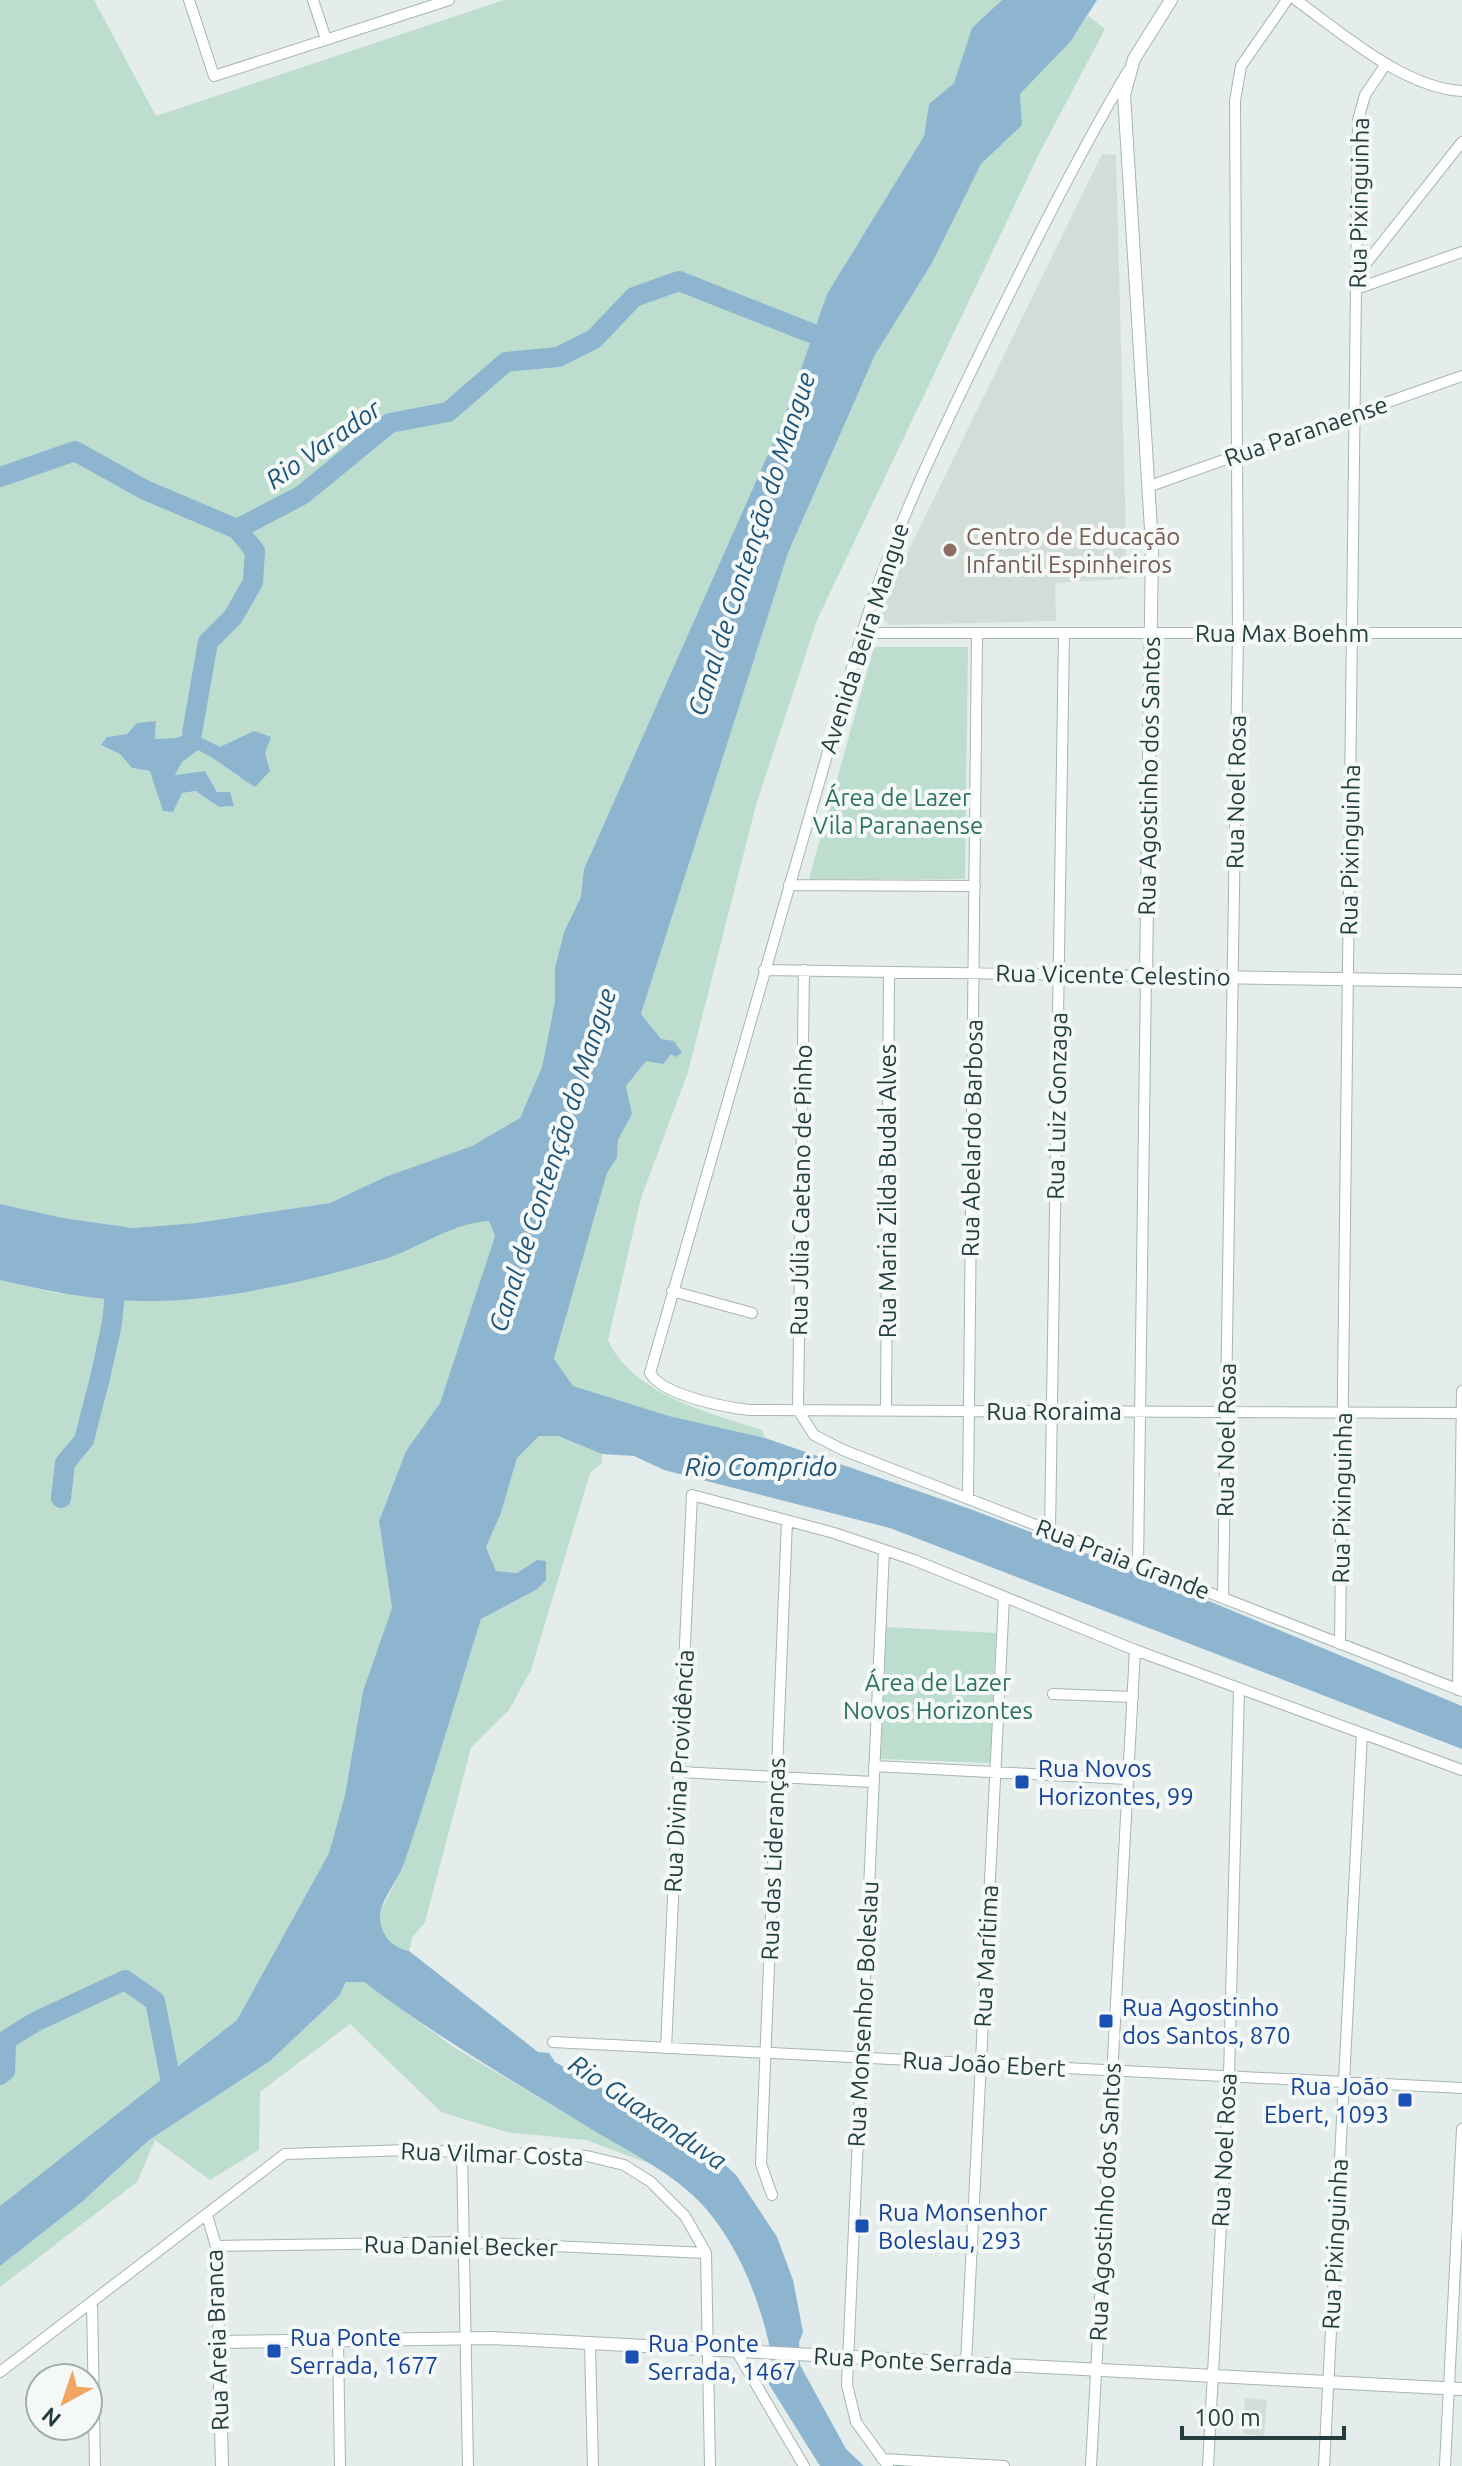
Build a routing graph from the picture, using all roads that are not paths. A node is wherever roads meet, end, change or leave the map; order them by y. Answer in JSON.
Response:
{"nodes":[{"id":1,"x":189,"y":0,"type":"edge"},
{"id":2,"x":313,"y":0,"type":"edge"},
{"id":3,"x":1171,"y":0,"type":"edge"},
{"id":4,"x":1287,"y":0,"type":"edge"},
{"id":5,"x":1296,"y":0,"type":"edge"},
{"id":6,"x":441,"y":1,"type":"edge"},
{"id":7,"x":326,"y":39,"type":"junction"},
{"id":8,"x":1386,"y":64,"type":"junction"},
{"id":9,"x":1128,"y":70,"type":"junction"},
{"id":10,"x":1462,"y":91,"type":"edge"},
{"id":11,"x":1462,"y":142,"type":"edge"},
{"id":12,"x":1462,"y":252,"type":"edge"},
{"id":13,"x":1356,"y":276,"type":"junction"},
{"id":14,"x":1356,"y":289,"type":"junction"},
{"id":15,"x":1462,"y":376,"type":"edge"},
{"id":16,"x":1355,"y":414,"type":"junction"},
{"id":17,"x":1237,"y":455,"type":"junction"},
{"id":18,"x":1150,"y":486,"type":"junction"},
{"id":19,"x":862,"y":633,"type":"junction"},
{"id":20,"x":977,"y":633,"type":"junction"},
{"id":21,"x":1064,"y":633,"type":"junction"},
{"id":22,"x":1150,"y":633,"type":"junction"},
{"id":23,"x":1238,"y":633,"type":"junction"},
{"id":24,"x":1352,"y":633,"type":"junction"},
{"id":25,"x":1462,"y":633,"type":"edge"},
{"id":26,"x":789,"y":885,"type":"junction"},
{"id":27,"x":975,"y":886,"type":"junction"},
{"id":28,"x":764,"y":970,"type":"junction"},
{"id":29,"x":804,"y":970,"type":"junction"},
{"id":30,"x":889,"y":972,"type":"junction"},
{"id":31,"x":974,"y":973,"type":"junction"},
{"id":32,"x":1059,"y":974,"type":"junction"},
{"id":33,"x":1146,"y":976,"type":"junction"},
{"id":34,"x":1233,"y":977,"type":"junction"},
{"id":35,"x":1348,"y":979,"type":"junction"},
{"id":36,"x":1462,"y":981,"type":"edge"},
{"id":37,"x":672,"y":1291,"type":"junction"},
{"id":38,"x":752,"y":1313,"type":"dead end"},
{"id":39,"x":653,"y":1378,"type":"joint"},
{"id":40,"x":1462,"y":1391,"type":"edge"},
{"id":41,"x":798,"y":1410,"type":"junction"},
{"id":42,"x":886,"y":1410,"type":"junction"},
{"id":43,"x":969,"y":1411,"type":"junction"},
{"id":44,"x":1052,"y":1411,"type":"junction"},
{"id":45,"x":1140,"y":1411,"type":"junction"},
{"id":46,"x":1226,"y":1412,"type":"junction"},
{"id":47,"x":1343,"y":1412,"type":"junction"},
{"id":48,"x":1462,"y":1413,"type":"edge"},
{"id":49,"x":968,"y":1499,"type":"junction"},
{"id":50,"x":787,"y":1521,"type":"junction"},
{"id":51,"x":1050,"y":1531,"type":"junction"},
{"id":52,"x":884,"y":1550,"type":"junction"},
{"id":53,"x":1138,"y":1565,"type":"junction"},
{"id":54,"x":1004,"y":1598,"type":"junction"},
{"id":55,"x":1223,"y":1598,"type":"junction"},
{"id":56,"x":1340,"y":1644,"type":"junction"},
{"id":57,"x":1135,"y":1650,"type":"junction"},
{"id":58,"x":1239,"y":1689,"type":"junction"},
{"id":59,"x":1460,"y":1690,"type":"edge"},
{"id":60,"x":1053,"y":1694,"type":"dead end"},
{"id":61,"x":1133,"y":1697,"type":"junction"},
{"id":62,"x":1362,"y":1734,"type":"junction"},
{"id":63,"x":874,"y":1766,"type":"junction"},
{"id":64,"x":1462,"y":1770,"type":"edge"},
{"id":65,"x":679,"y":1772,"type":"junction"},
{"id":66,"x":995,"y":1772,"type":"junction"},
{"id":67,"x":777,"y":1777,"type":"junction"},
{"id":68,"x":1128,"y":1779,"type":"junction"},
{"id":69,"x":873,"y":1782,"type":"junction"},
{"id":70,"x":553,"y":2042,"type":"dead end"},
{"id":71,"x":666,"y":2048,"type":"junction"},
{"id":72,"x":765,"y":2053,"type":"junction"},
{"id":73,"x":861,"y":2058,"type":"junction"},
{"id":74,"x":981,"y":2064,"type":"junction"},
{"id":75,"x":1113,"y":2070,"type":"junction"},
{"id":76,"x":1229,"y":2076,"type":"junction"},
{"id":77,"x":1344,"y":2082,"type":"junction"},
{"id":78,"x":1462,"y":2088,"type":"edge"},
{"id":79,"x":1462,"y":2129,"type":"edge"},
{"id":80,"x":462,"y":2150,"type":"junction"},
{"id":81,"x":772,"y":2195,"type":"dead end"},
{"id":82,"x":207,"y":2215,"type":"junction"},
{"id":83,"x":464,"y":2242,"type":"junction"},
{"id":84,"x":216,"y":2246,"type":"junction"},
{"id":85,"x":706,"y":2253,"type":"junction"},
{"id":86,"x":92,"y":2302,"type":"junction"},
{"id":87,"x":466,"y":2339,"type":"junction"},
{"id":88,"x":338,"y":2341,"type":"junction"},
{"id":89,"x":219,"y":2342,"type":"junction"},
{"id":90,"x":590,"y":2344,"type":"junction"},
{"id":91,"x":708,"y":2350,"type":"junction"},
{"id":92,"x":737,"y":2352,"type":"junction"},
{"id":93,"x":847,"y":2357,"type":"junction"},
{"id":94,"x":966,"y":2363,"type":"junction"},
{"id":95,"x":1096,"y":2370,"type":"junction"},
{"id":96,"x":0,"y":2372,"type":"edge"},
{"id":97,"x":1213,"y":2376,"type":"junction"},
{"id":98,"x":1328,"y":2382,"type":"junction"},
{"id":99,"x":1456,"y":2388,"type":"edge"},
{"id":100,"x":885,"y":2463,"type":"edge"},
{"id":101,"x":95,"y":2466,"type":"edge"},
{"id":102,"x":222,"y":2466,"type":"edge"},
{"id":103,"x":340,"y":2466,"type":"edge"},
{"id":104,"x":468,"y":2466,"type":"edge"},
{"id":105,"x":593,"y":2466,"type":"edge"},
{"id":106,"x":710,"y":2466,"type":"edge"},
{"id":107,"x":804,"y":2466,"type":"edge"},
{"id":108,"x":1004,"y":2466,"type":"edge"},
{"id":109,"x":1091,"y":2466,"type":"edge"},
{"id":110,"x":1208,"y":2466,"type":"edge"},
{"id":111,"x":1324,"y":2466,"type":"edge"},
{"id":112,"x":1445,"y":2466,"type":"edge"}],
"edges":[{"from":1,"to":7,"type":"street"},
{"from":2,"to":7,"type":"street"},
{"from":3,"to":9,"type":"street","name":"Rua Agostinho dos Santos"},
{"from":4,"to":17,"type":"street","name":"Rua Noel Rosa"},
{"from":5,"to":8,"type":"street"},
{"from":6,"to":7,"type":"street"},
{"from":8,"to":10,"type":"street"},
{"from":8,"to":13,"type":"street","name":"Rua Pixinguinha"},
{"from":9,"to":18,"type":"street","name":"Rua Agostinho dos Santos"},
{"from":9,"to":19,"type":"street","name":"Avenida Beira Mangue"},
{"from":11,"to":13,"type":"street"},
{"from":12,"to":14,"type":"street"},
{"from":13,"to":14,"type":"street","name":"Rua Pixinguinha"},
{"from":14,"to":16,"type":"street","name":"Rua Pixinguinha"},
{"from":15,"to":16,"type":"street","name":"Rua Paranaense"},
{"from":16,"to":17,"type":"street","name":"Rua Paranaense"},
{"from":16,"to":24,"type":"street","name":"Rua Pixinguinha"},
{"from":17,"to":18,"type":"street","name":"Rua Paranaense"},
{"from":17,"to":23,"type":"street","name":"Rua Noel Rosa"},
{"from":18,"to":22,"type":"street","name":"Rua Agostinho dos Santos"},
{"from":19,"to":20,"type":"street","name":"Rua Max Boehm"},
{"from":19,"to":26,"type":"street","name":"Avenida Beira Mangue"},
{"from":20,"to":21,"type":"street","name":"Rua Max Boehm"},
{"from":20,"to":27,"type":"street","name":"Rua Abelardo Barbosa"},
{"from":21,"to":22,"type":"street","name":"Rua Max Boehm"},
{"from":21,"to":32,"type":"street","name":"Rua Luiz Gonzaga"},
{"from":22,"to":23,"type":"street","name":"Rua Max Boehm"},
{"from":22,"to":33,"type":"street","name":"Rua Agostinho dos Santos"},
{"from":23,"to":24,"type":"street","name":"Rua Max Boehm"},
{"from":23,"to":34,"type":"street","name":"Rua Noel Rosa"},
{"from":24,"to":25,"type":"street","name":"Rua Max Boehm"},
{"from":24,"to":35,"type":"street","name":"Rua Pixinguinha"},
{"from":26,"to":27,"type":"street"},
{"from":26,"to":28,"type":"street","name":"Avenida Beira Mangue"},
{"from":27,"to":31,"type":"street","name":"Rua Abelardo Barbosa"},
{"from":28,"to":29,"type":"street","name":"Rua Vicente Celestino"},
{"from":28,"to":37,"type":"street","name":"Avenida Beira Mangue"},
{"from":29,"to":30,"type":"street","name":"Rua Vicente Celestino"},
{"from":29,"to":41,"type":"street","name":"Rua Júlia Caetano de Pinho"},
{"from":30,"to":31,"type":"street","name":"Rua Vicente Celestino"},
{"from":30,"to":42,"type":"street","name":"Rua Maria Zilda Budal Alves"},
{"from":31,"to":32,"type":"street","name":"Rua Vicente Celestino"},
{"from":31,"to":43,"type":"street","name":"Rua Abelardo Barbosa"},
{"from":32,"to":33,"type":"street","name":"Rua Vicente Celestino"},
{"from":32,"to":44,"type":"street","name":"Rua Luiz Gonzaga"},
{"from":33,"to":34,"type":"street","name":"Rua Vicente Celestino"},
{"from":33,"to":45,"type":"street","name":"Rua Agostinho dos Santos"},
{"from":34,"to":35,"type":"street","name":"Rua Vicente Celestino"},
{"from":34,"to":46,"type":"street","name":"Rua Noel Rosa"},
{"from":35,"to":36,"type":"street","name":"Rua Vicente Celestino"},
{"from":35,"to":47,"type":"street","name":"Rua Pixinguinha"},
{"from":37,"to":38,"type":"street"},
{"from":37,"to":39,"type":"street","name":"Avenida Beira Mangue"},
{"from":39,"to":41,"type":"street","name":"Rua Roraima"},
{"from":40,"to":48,"type":"street"},
{"from":41,"to":42,"type":"street","name":"Rua Roraima"},
{"from":41,"to":49,"type":"street","name":"Rua Praia Grande"},
{"from":42,"to":43,"type":"street","name":"Rua Roraima"},
{"from":43,"to":44,"type":"street","name":"Rua Roraima"},
{"from":43,"to":49,"type":"street","name":"Rua Abelardo Barbosa"},
{"from":44,"to":45,"type":"street","name":"Rua Roraima"},
{"from":44,"to":51,"type":"street","name":"Rua Luiz Gonzaga"},
{"from":45,"to":46,"type":"street","name":"Rua Roraima"},
{"from":45,"to":53,"type":"street","name":"Rua Agostinho dos Santos"},
{"from":46,"to":47,"type":"street","name":"Rua Roraima"},
{"from":46,"to":55,"type":"street","name":"Rua Noel Rosa"},
{"from":47,"to":48,"type":"street","name":"Rua Roraima"},
{"from":47,"to":56,"type":"street","name":"Rua Pixinguinha"},
{"from":48,"to":59,"type":"street"},
{"from":49,"to":51,"type":"street","name":"Rua Praia Grande"},
{"from":50,"to":52,"type":"street"},
{"from":50,"to":65,"type":"street","name":"Rua Divina Providência"},
{"from":50,"to":67,"type":"street","name":"Rua das Lideranças"},
{"from":51,"to":53,"type":"street","name":"Rua Praia Grande"},
{"from":52,"to":54,"type":"street"},
{"from":52,"to":63,"type":"street","name":"Rua Monsenhor Boleslau"},
{"from":53,"to":55,"type":"street","name":"Rua Praia Grande"},
{"from":54,"to":57,"type":"street"},
{"from":54,"to":66,"type":"street","name":"Rua Marítima"},
{"from":55,"to":56,"type":"street","name":"Rua Praia Grande"},
{"from":56,"to":59,"type":"street","name":"Rua Praia Grande"},
{"from":57,"to":58,"type":"street"},
{"from":57,"to":61,"type":"street","name":"Rua Agostinho dos Santos"},
{"from":58,"to":62,"type":"street"},
{"from":58,"to":76,"type":"street","name":"Rua Noel Rosa"},
{"from":60,"to":61,"type":"street"},
{"from":61,"to":68,"type":"street","name":"Rua Agostinho dos Santos"},
{"from":62,"to":64,"type":"street"},
{"from":62,"to":77,"type":"street","name":"Rua Pixinguinha"},
{"from":63,"to":66,"type":"street"},
{"from":63,"to":69,"type":"street","name":"Rua Monsenhor Boleslau"},
{"from":65,"to":67,"type":"street"},
{"from":65,"to":71,"type":"street","name":"Rua Divina Providência"},
{"from":66,"to":68,"type":"street"},
{"from":66,"to":74,"type":"street","name":"Rua Marítima"},
{"from":67,"to":69,"type":"street"},
{"from":67,"to":72,"type":"street","name":"Rua das Lideranças"},
{"from":68,"to":75,"type":"street","name":"Rua Agostinho dos Santos"},
{"from":69,"to":73,"type":"street","name":"Rua Monsenhor Boleslau"},
{"from":70,"to":71,"type":"street","name":"Rua João Ebert"},
{"from":71,"to":72,"type":"street","name":"Rua João Ebert"},
{"from":72,"to":73,"type":"street","name":"Rua João Ebert"},
{"from":72,"to":81,"type":"street","name":"Rua das Lideranças"},
{"from":73,"to":74,"type":"street","name":"Rua João Ebert"},
{"from":73,"to":93,"type":"street","name":"Rua Monsenhor Boleslau"},
{"from":74,"to":75,"type":"street","name":"Rua João Ebert"},
{"from":74,"to":94,"type":"street","name":"Rua Marítima"},
{"from":75,"to":76,"type":"street","name":"Rua João Ebert"},
{"from":75,"to":95,"type":"street","name":"Rua Agostinho dos Santos"},
{"from":76,"to":77,"type":"street","name":"Rua João Ebert"},
{"from":76,"to":97,"type":"street","name":"Rua Noel Rosa"},
{"from":77,"to":78,"type":"street","name":"Rua João Ebert"},
{"from":77,"to":98,"type":"street","name":"Rua Pixinguinha"},
{"from":79,"to":99,"type":"street"},
{"from":80,"to":82,"type":"street","name":"Rua Vilmar Costa"},
{"from":80,"to":83,"type":"street"},
{"from":80,"to":85,"type":"street","name":"Rua Vilmar Costa"},
{"from":82,"to":84,"type":"street","name":"Rua Areia Branca"},
{"from":82,"to":86,"type":"street"},
{"from":83,"to":84,"type":"street","name":"Rua Daniel Becker"},
{"from":83,"to":85,"type":"street","name":"Rua Daniel Becker"},
{"from":83,"to":87,"type":"street"},
{"from":84,"to":89,"type":"street","name":"Rua Areia Branca"},
{"from":85,"to":91,"type":"street"},
{"from":86,"to":96,"type":"street"},
{"from":86,"to":101,"type":"street"},
{"from":87,"to":88,"type":"street","name":"Rua Ponte Serrada"},
{"from":87,"to":90,"type":"street","name":"Rua Ponte Serrada"},
{"from":87,"to":104,"type":"street"},
{"from":88,"to":89,"type":"street","name":"Rua Ponte Serrada"},
{"from":88,"to":103,"type":"street"},
{"from":89,"to":102,"type":"street","name":"Rua Areia Branca"},
{"from":90,"to":91,"type":"street","name":"Rua Ponte Serrada"},
{"from":90,"to":105,"type":"street"},
{"from":91,"to":92,"type":"street","name":"Rua Ponte Serrada"},
{"from":91,"to":106,"type":"street"},
{"from":92,"to":93,"type":"street","name":"Rua Ponte Serrada"},
{"from":92,"to":107,"type":"street"},
{"from":93,"to":94,"type":"street","name":"Rua Ponte Serrada"},
{"from":93,"to":100,"type":"street","name":"Rua Monsenhor Boleslau"},
{"from":94,"to":95,"type":"street","name":"Rua Ponte Serrada"},
{"from":95,"to":97,"type":"street","name":"Rua Ponte Serrada"},
{"from":95,"to":109,"type":"street","name":"Rua Agostinho dos Santos"},
{"from":97,"to":98,"type":"street","name":"Rua Ponte Serrada"},
{"from":97,"to":110,"type":"street","name":"Rua Noel Rosa"},
{"from":98,"to":99,"type":"street","name":"Rua Ponte Serrada"},
{"from":98,"to":111,"type":"street","name":"Rua Pixinguinha"},
{"from":99,"to":112,"type":"street"},
{"from":100,"to":108,"type":"street"}]}
